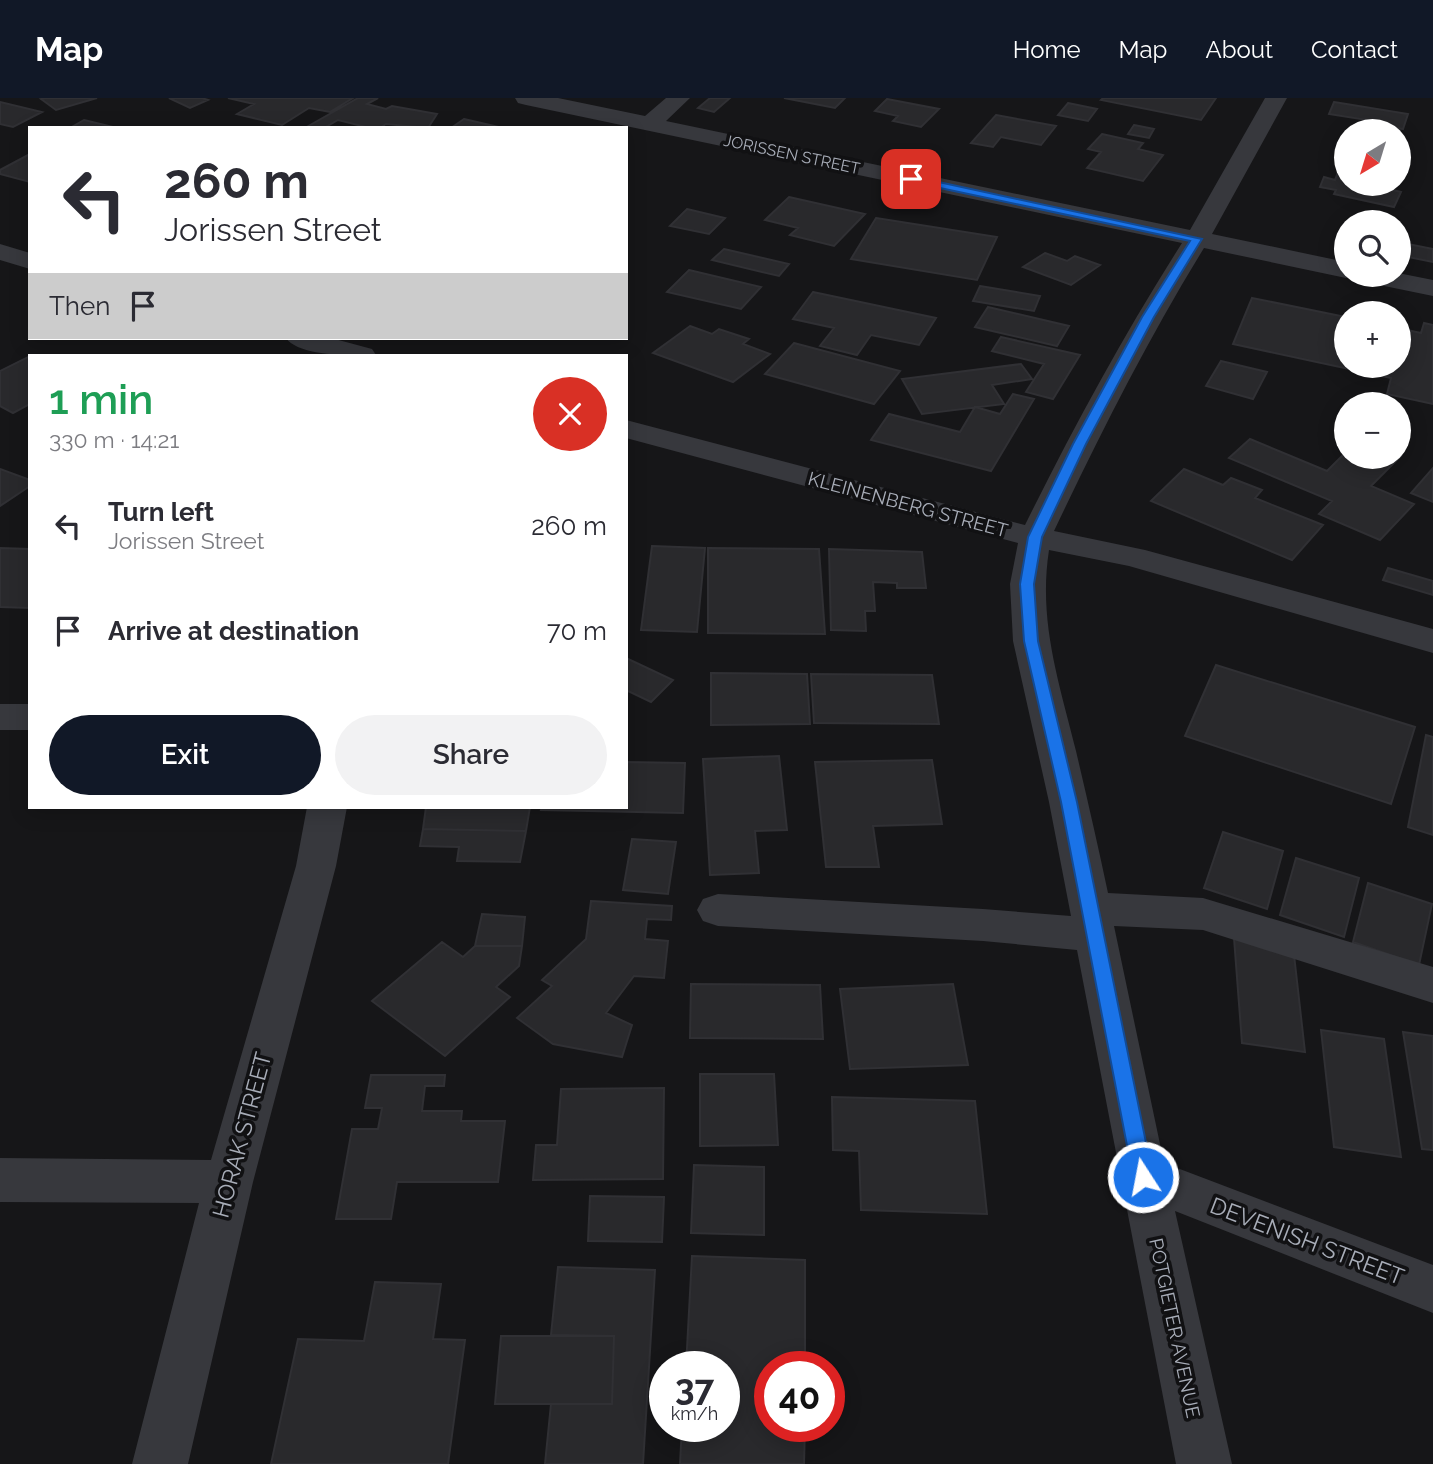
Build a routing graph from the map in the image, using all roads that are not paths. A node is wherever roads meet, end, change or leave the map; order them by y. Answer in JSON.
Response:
{"nodes":[{"id":1,"x":679,"y":98,"type":"edge"},
{"id":2,"x":1276,"y":98,"type":"edge"},
{"id":3,"x":543,"y":100,"type":"edge"},
{"id":4,"x":649,"y":124,"type":"junction"},
{"id":5,"x":1196,"y":239,"type":"junction"},
{"id":6,"x":0,"y":252,"type":"edge"},
{"id":7,"x":28,"y":260,"type":"edge"},
{"id":8,"x":1334,"y":268,"type":"edge"},
{"id":9,"x":1411,"y":284,"type":"edge"},
{"id":10,"x":1433,"y":288,"type":"edge"},
{"id":11,"x":307,"y":340,"type":"edge"},
{"id":12,"x":358,"y":354,"type":"edge"},
{"id":13,"x":628,"y":430,"type":"edge"},
{"id":14,"x":1035,"y":537,"type":"junction"},
{"id":15,"x":1433,"y":641,"type":"edge"},
{"id":16,"x":0,"y":717,"type":"edge"},
{"id":17,"x":28,"y":717,"type":"edge"},
{"id":18,"x":327,"y":809,"type":"edge"},
{"id":19,"x":718,"y":910,"type":"dead end"},
{"id":20,"x":1092,"y":922,"type":"junction"},
{"id":21,"x":1433,"y":985,"type":"edge"},
{"id":22,"x":1143,"y":1177,"type":"junction"},
{"id":23,"x":0,"y":1180,"type":"edge"},
{"id":24,"x":229,"y":1182,"type":"junction"},
{"id":25,"x":1433,"y":1289,"type":"edge"},
{"id":26,"x":160,"y":1464,"type":"edge"},
{"id":27,"x":1203,"y":1464,"type":"edge"}],
"edges":[{"from":1,"to":4,"type":"street"},
{"from":2,"to":5,"type":"street","name":"POTGIETER AVENUE"},
{"from":3,"to":4,"type":"street","name":"JORISSEN STREET"},
{"from":4,"to":5,"type":"street","name":"JORISSEN STREET"},
{"from":5,"to":8,"type":"street","name":"JORISSEN STREET"},
{"from":5,"to":14,"type":"street","name":"POTGIETER AVENUE"},
{"from":6,"to":7,"type":"street"},
{"from":9,"to":10,"type":"street"},
{"from":11,"to":12,"type":"street"},
{"from":13,"to":14,"type":"street","name":"KLEINENBERG STREET"},
{"from":14,"to":15,"type":"street","name":"KLEINENBERG STREET"},
{"from":14,"to":20,"type":"street","name":"POTGIETER AVENUE"},
{"from":16,"to":17,"type":"street"},
{"from":18,"to":24,"type":"street","name":"HORAK STREET"},
{"from":19,"to":20,"type":"street"},
{"from":20,"to":21,"type":"street"},
{"from":20,"to":22,"type":"street","name":"POTGIETER AVENUE"},
{"from":22,"to":25,"type":"street","name":"DEVENISH STREET"},
{"from":22,"to":27,"type":"street","name":"POTGIETER AVENUE"},
{"from":23,"to":24,"type":"street"},
{"from":24,"to":26,"type":"street","name":"HORAK STREET"}]}
